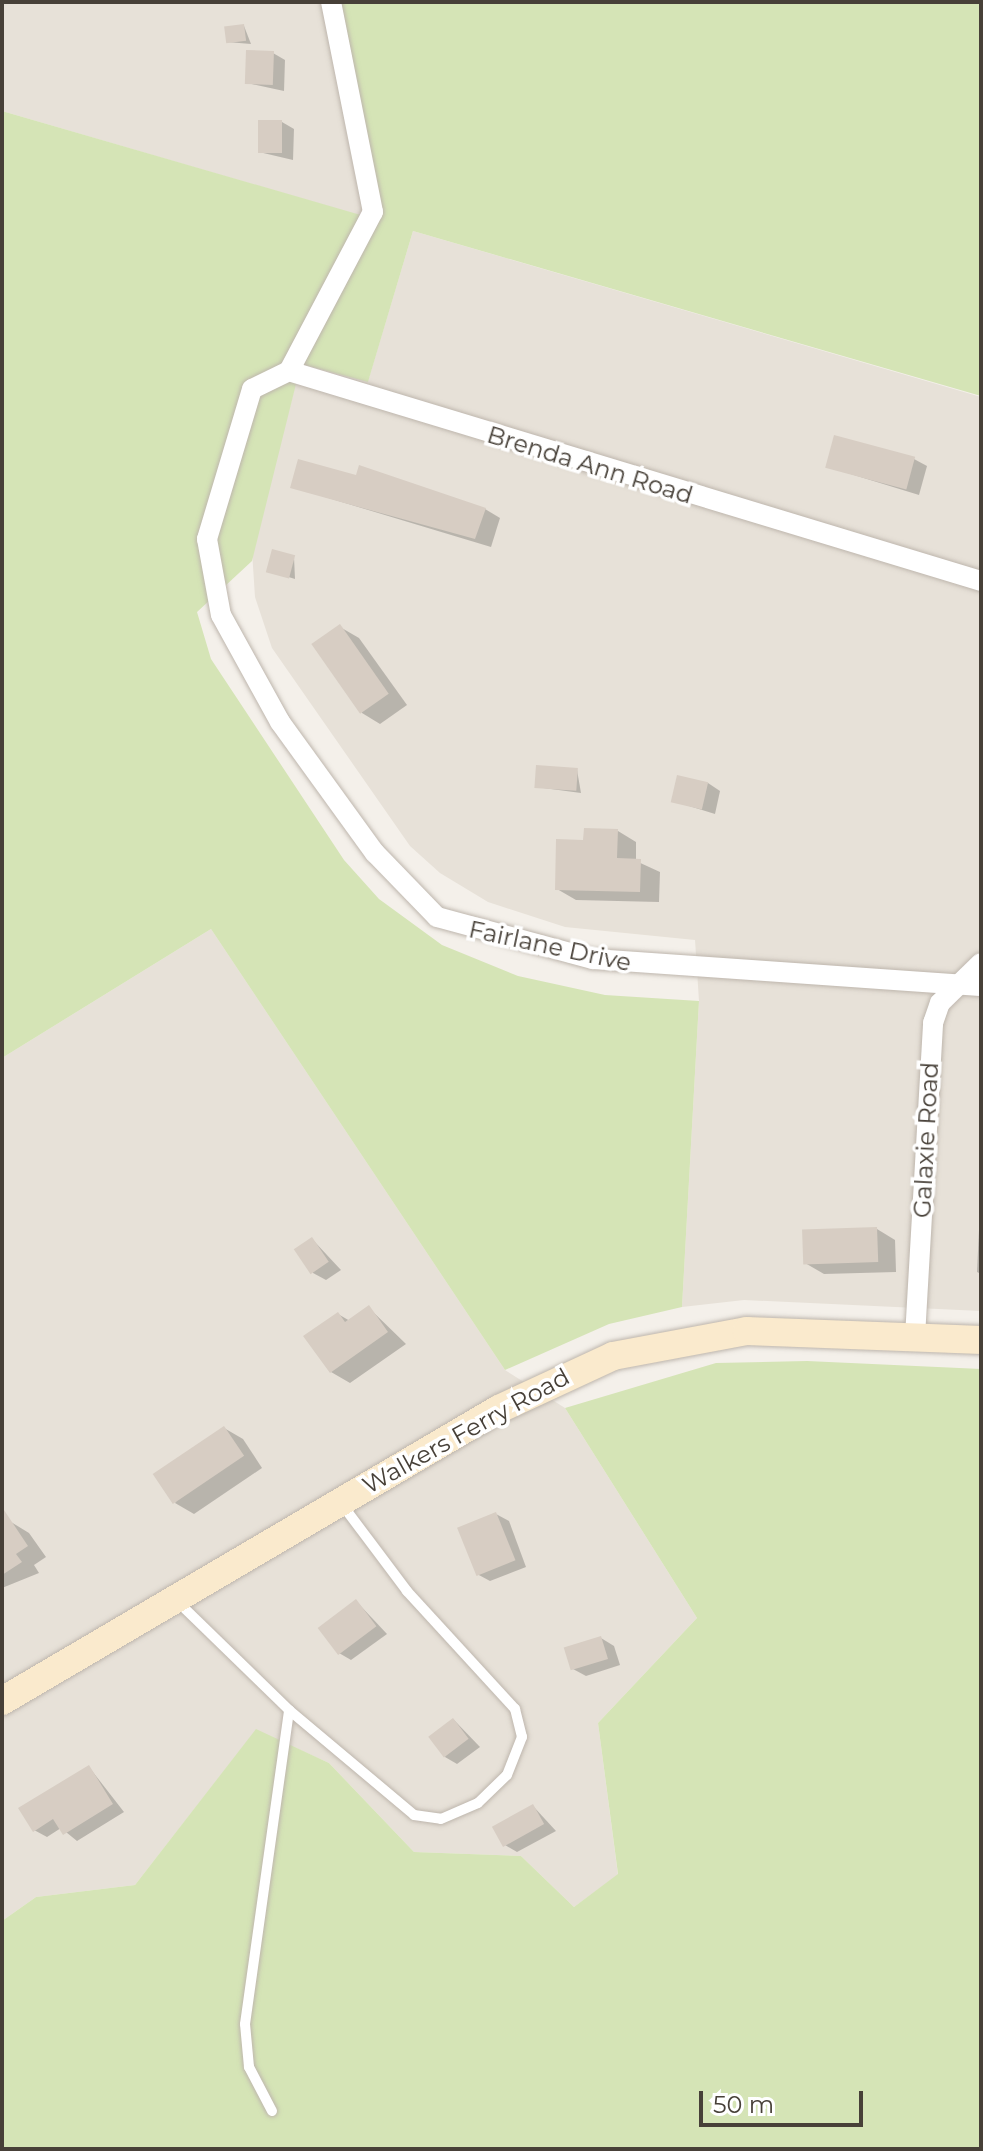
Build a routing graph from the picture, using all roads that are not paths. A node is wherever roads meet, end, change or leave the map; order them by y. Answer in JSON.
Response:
{"nodes":[{"id":1,"x":331,"y":2,"type":"edge"},
{"id":2,"x":289,"y":371,"type":"junction"},
{"id":3,"x":981,"y":581,"type":"edge"},
{"id":4,"x":981,"y":963,"type":"edge"},
{"id":5,"x":971,"y":986,"type":"edge"},
{"id":6,"x":915,"y":1337,"type":"junction"},
{"id":7,"x":981,"y":1340,"type":"edge"},
{"id":8,"x":340,"y":1501,"type":"junction"},
{"id":9,"x":176,"y":1599,"type":"junction"},
{"id":10,"x":2,"y":1701,"type":"edge"},
{"id":11,"x":289,"y":1710,"type":"junction"},
{"id":12,"x":272,"y":2111,"type":"dead end"}],
"edges":[{"from":1,"to":2,"type":"street"},
{"from":2,"to":3,"type":"street","name":"Brenda Ann Road"},
{"from":2,"to":5,"type":"street","name":"Fairlane Drive"},
{"from":4,"to":5,"type":"street","name":"Galaxie Road"},
{"from":5,"to":6,"type":"street","name":"Galaxie Road"},
{"from":6,"to":7,"type":"street","name":"Walkers Ferry Road"},
{"from":6,"to":8,"type":"street","name":"Walkers Ferry Road"},
{"from":8,"to":9,"type":"street","name":"Walkers Ferry Road"},
{"from":8,"to":11,"type":"lane"},
{"from":9,"to":10,"type":"street","name":"Walkers Ferry Road"},
{"from":9,"to":11,"type":"lane"},
{"from":11,"to":12,"type":"lane"}]}
